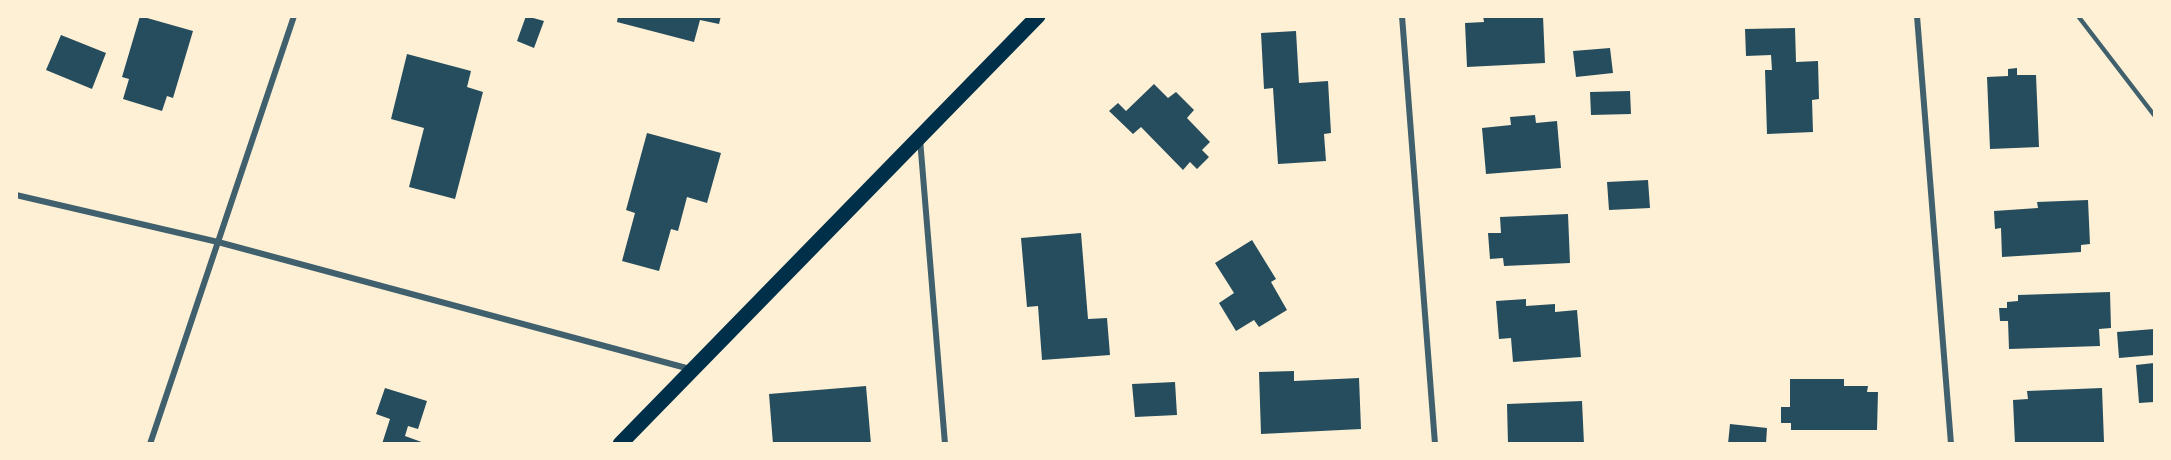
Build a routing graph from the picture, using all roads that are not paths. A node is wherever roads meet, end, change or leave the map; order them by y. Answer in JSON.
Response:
{"nodes":[{"id":1,"x":294,"y":16,"type":"edge"},
{"id":2,"x":1038,"y":16,"type":"edge"},
{"id":3,"x":1402,"y":16,"type":"edge"},
{"id":4,"x":1917,"y":16,"type":"edge"},
{"id":5,"x":2078,"y":16,"type":"edge"},
{"id":6,"x":2154,"y":115,"type":"edge"},
{"id":7,"x":920,"y":137,"type":"junction"},
{"id":8,"x":16,"y":195,"type":"edge"},
{"id":9,"x":218,"y":242,"type":"junction"},
{"id":10,"x":693,"y":369,"type":"junction"},
{"id":11,"x":150,"y":444,"type":"edge"},
{"id":12,"x":620,"y":444,"type":"edge"},
{"id":13,"x":945,"y":444,"type":"edge"},
{"id":14,"x":1435,"y":444,"type":"edge"},
{"id":15,"x":1951,"y":444,"type":"edge"}],
"edges":[{"from":1,"to":9,"type":"street"},
{"from":2,"to":7,"type":"main road"},
{"from":3,"to":14,"type":"street"},
{"from":4,"to":15,"type":"street"},
{"from":5,"to":6,"type":"lane"},
{"from":7,"to":10,"type":"main road"},
{"from":7,"to":13,"type":"street"},
{"from":8,"to":9,"type":"street"},
{"from":9,"to":10,"type":"street"},
{"from":9,"to":11,"type":"street"},
{"from":10,"to":12,"type":"main road"}]}
